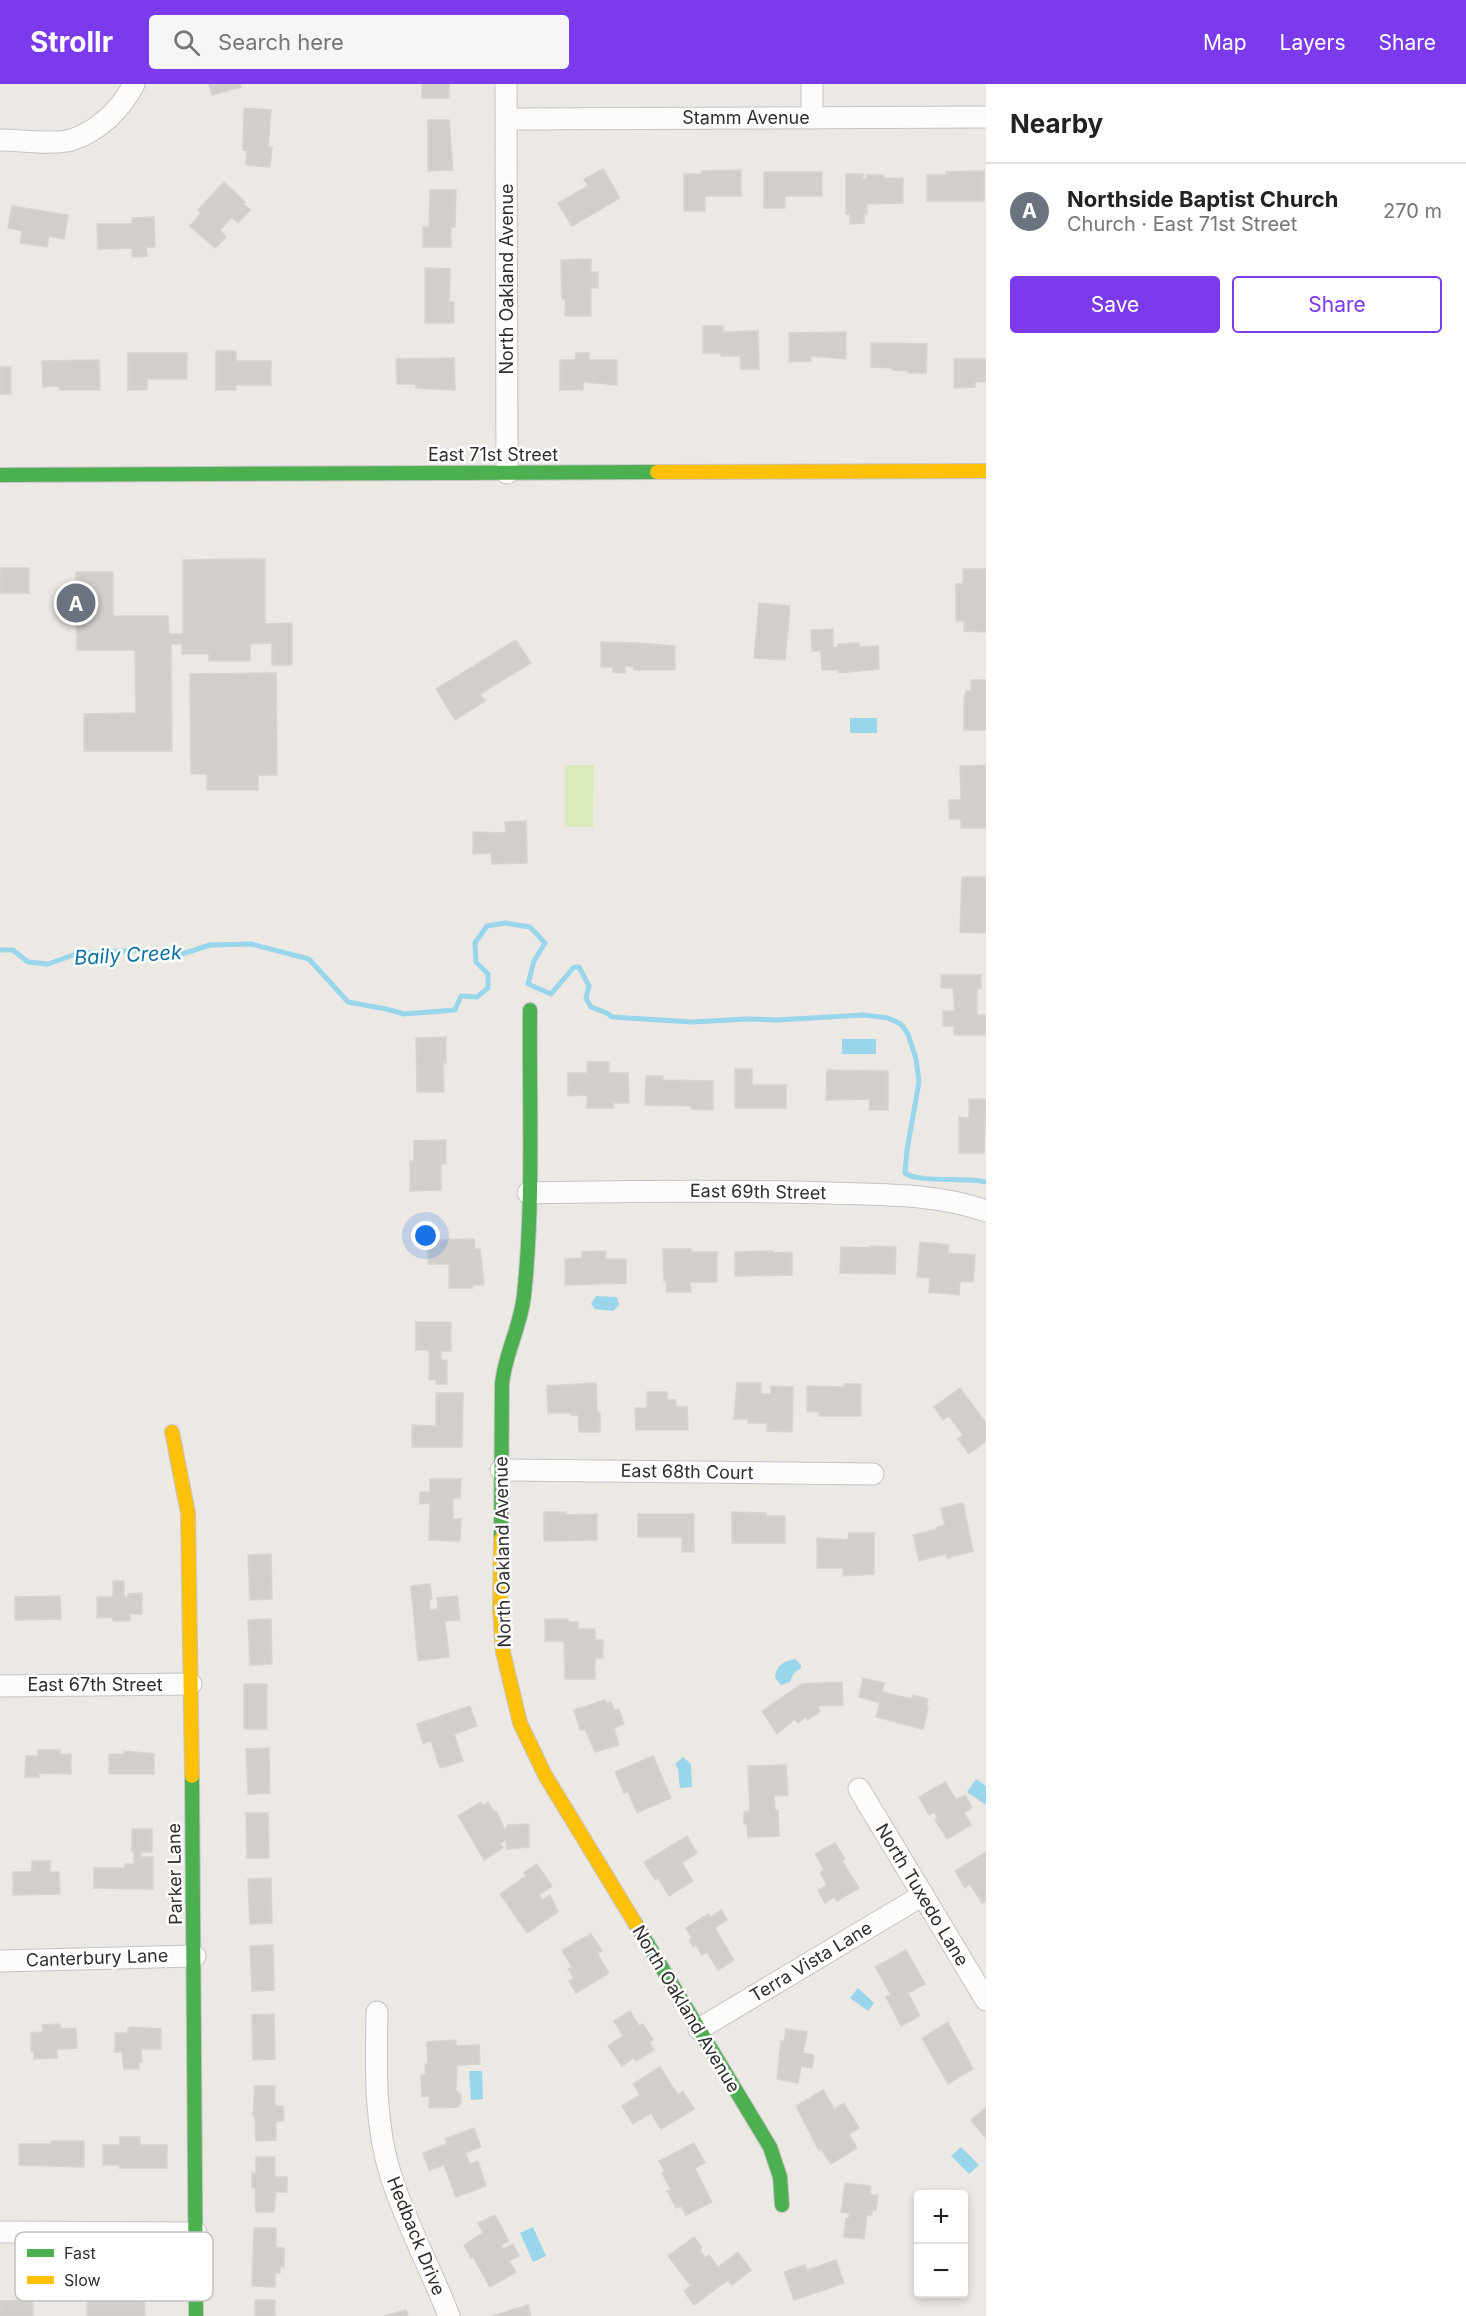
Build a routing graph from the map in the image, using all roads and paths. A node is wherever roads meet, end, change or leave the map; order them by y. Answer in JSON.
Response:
{"nodes":[{"id":1,"x":134,"y":84,"type":"edge"},
{"id":2,"x":506,"y":84,"type":"edge"},
{"id":3,"x":812,"y":84,"type":"edge"},
{"id":4,"x":986,"y":117,"type":"edge"},
{"id":5,"x":812,"y":118,"type":"junction"},
{"id":6,"x":507,"y":119,"type":"junction"},
{"id":7,"x":0,"y":140,"type":"edge"},
{"id":8,"x":986,"y":471,"type":"edge"},
{"id":9,"x":507,"y":473,"type":"junction"},
{"id":10,"x":0,"y":475,"type":"edge"},
{"id":11,"x":530,"y":1010,"type":"dead end"},
{"id":12,"x":528,"y":1192,"type":"junction"},
{"id":13,"x":986,"y":1211,"type":"edge"},
{"id":14,"x":172,"y":1432,"type":"dead end"},
{"id":15,"x":501,"y":1470,"type":"junction"},
{"id":16,"x":873,"y":1474,"type":"dead end"},
{"id":17,"x":191,"y":1684,"type":"junction"},
{"id":18,"x":0,"y":1686,"type":"edge"},
{"id":19,"x":859,"y":1789,"type":"dead end"},
{"id":20,"x":923,"y":1895,"type":"junction"},
{"id":21,"x":195,"y":1956,"type":"junction"},
{"id":22,"x":0,"y":1961,"type":"edge"},
{"id":23,"x":986,"y":2000,"type":"edge"},
{"id":24,"x":377,"y":2012,"type":"dead end"},
{"id":25,"x":699,"y":2030,"type":"junction"},
{"id":26,"x":782,"y":2205,"type":"dead end"},
{"id":27,"x":0,"y":2232,"type":"edge"},
{"id":28,"x":15,"y":2232,"type":"edge"},
{"id":29,"x":196,"y":2232,"type":"edge"},
{"id":30,"x":449,"y":2316,"type":"edge"}],
"edges":[{"from":1,"to":7,"type":"street"},
{"from":2,"to":6,"type":"street","name":"North Oakland Avenue"},
{"from":3,"to":5,"type":"street"},
{"from":4,"to":5,"type":"street","name":"Stamm Avenue"},
{"from":5,"to":6,"type":"street","name":"Stamm Avenue"},
{"from":6,"to":9,"type":"street","name":"North Oakland Avenue"},
{"from":8,"to":9,"type":"street","name":"East 71st Street"},
{"from":9,"to":10,"type":"street","name":"East 71st Street"},
{"from":11,"to":12,"type":"street","name":"North Oakland Avenue"},
{"from":12,"to":13,"type":"street","name":"East 69th Street"},
{"from":12,"to":15,"type":"street","name":"North Oakland Avenue"},
{"from":14,"to":17,"type":"street","name":"Parker Lane"},
{"from":15,"to":16,"type":"street","name":"East 68th Court"},
{"from":15,"to":25,"type":"street","name":"North Oakland Avenue"},
{"from":17,"to":18,"type":"street","name":"East 67th Street"},
{"from":17,"to":21,"type":"street","name":"Parker Lane"},
{"from":19,"to":20,"type":"street","name":"North Tuxedo Lane"},
{"from":20,"to":23,"type":"street","name":"North Tuxedo Lane"},
{"from":20,"to":25,"type":"street","name":"Terra Vista Lane"},
{"from":21,"to":22,"type":"street","name":"Canterbury Lane"},
{"from":21,"to":29,"type":"street","name":"Parker Lane"},
{"from":24,"to":30,"type":"street","name":"Hedback Drive"},
{"from":25,"to":26,"type":"street","name":"North Oakland Avenue"},
{"from":27,"to":28,"type":"street"}]}
